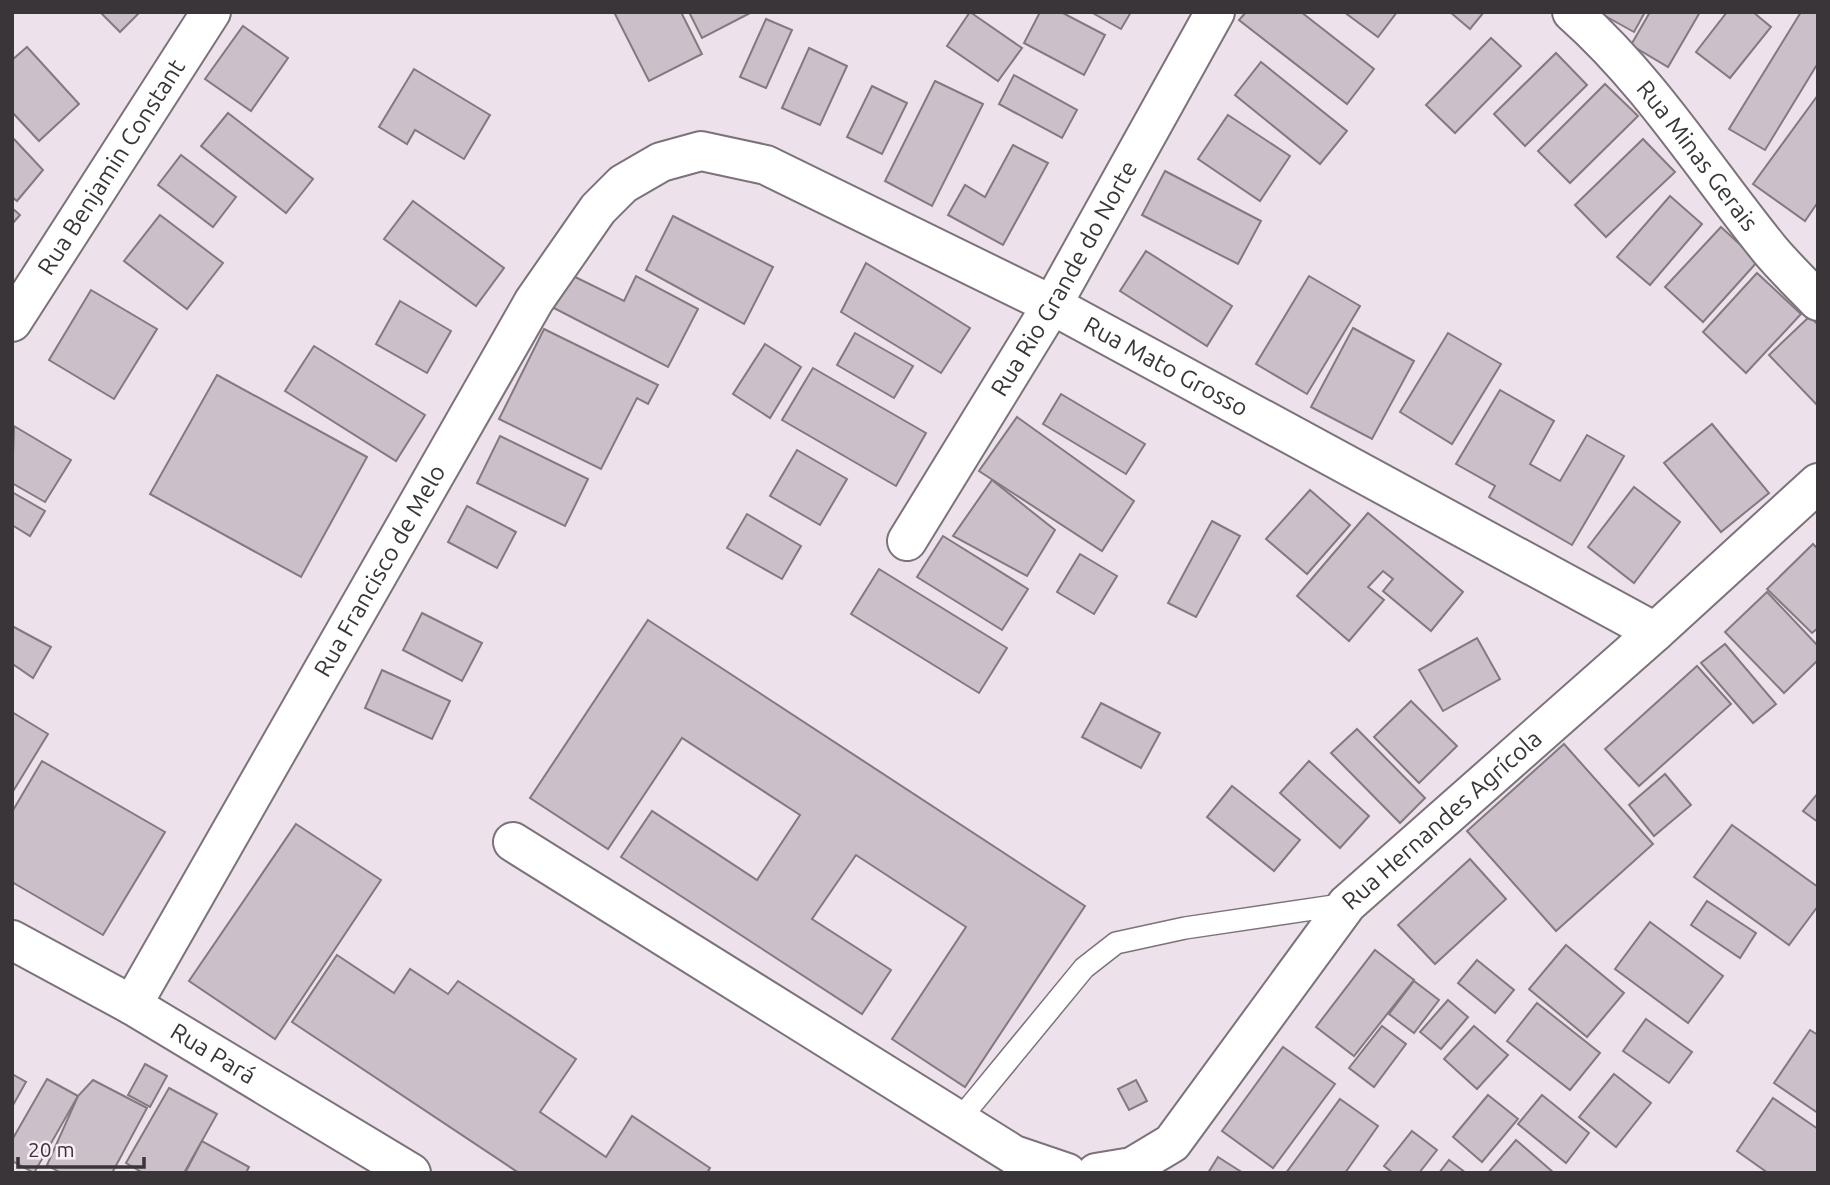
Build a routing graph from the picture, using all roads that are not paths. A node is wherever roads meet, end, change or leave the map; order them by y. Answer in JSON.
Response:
{"nodes":[{"id":1,"x":211,"y":12,"type":"edge"},
{"id":2,"x":1215,"y":12,"type":"edge"},
{"id":3,"x":1572,"y":12,"type":"edge"},
{"id":4,"x":661,"y":162,"type":"joint"},
{"id":5,"x":1818,"y":300,"type":"edge"},
{"id":6,"x":1052,"y":305,"type":"junction"},
{"id":7,"x":12,"y":322,"type":"edge"},
{"id":8,"x":1818,"y":482,"type":"edge"},
{"id":9,"x":907,"y":541,"type":"dead end"},
{"id":10,"x":1654,"y":632,"type":"junction"},
{"id":11,"x":513,"y":842,"type":"dead end"},
{"id":12,"x":1347,"y":904,"type":"junction"},
{"id":13,"x":12,"y":940,"type":"edge"},
{"id":14,"x":132,"y":1005,"type":"junction"},
{"id":15,"x":959,"y":1120,"type":"junction"},
{"id":16,"x":411,"y":1173,"type":"edge"},
{"id":17,"x":1067,"y":1173,"type":"edge"},
{"id":18,"x":1096,"y":1173,"type":"edge"}],
"edges":[{"from":1,"to":7,"type":"street","name":"Rua Benjamin Constant"},
{"from":2,"to":6,"type":"street","name":"Rua Rio Grande do Norte"},
{"from":3,"to":5,"type":"street","name":"Rua Minas Gerais"},
{"from":4,"to":6,"type":"street","name":"Rua Mato Grosso"},
{"from":4,"to":14,"type":"street","name":"Rua Francisco de Melo"},
{"from":6,"to":9,"type":"street","name":"Rua Rio Grande do Norte"},
{"from":6,"to":10,"type":"street","name":"Rua Mato Grosso"},
{"from":8,"to":10,"type":"street","name":"Rua Hernandes Agrícola"},
{"from":10,"to":12,"type":"street","name":"Rua Hernandes Agrícola"},
{"from":11,"to":15,"type":"street"},
{"from":12,"to":15,"type":"lane"},
{"from":12,"to":18,"type":"street","name":"Rua Hernandes Agrícola"},
{"from":13,"to":14,"type":"street","name":"Rua Pará"},
{"from":14,"to":16,"type":"street","name":"Rua Pará"},
{"from":15,"to":17,"type":"street"}]}
